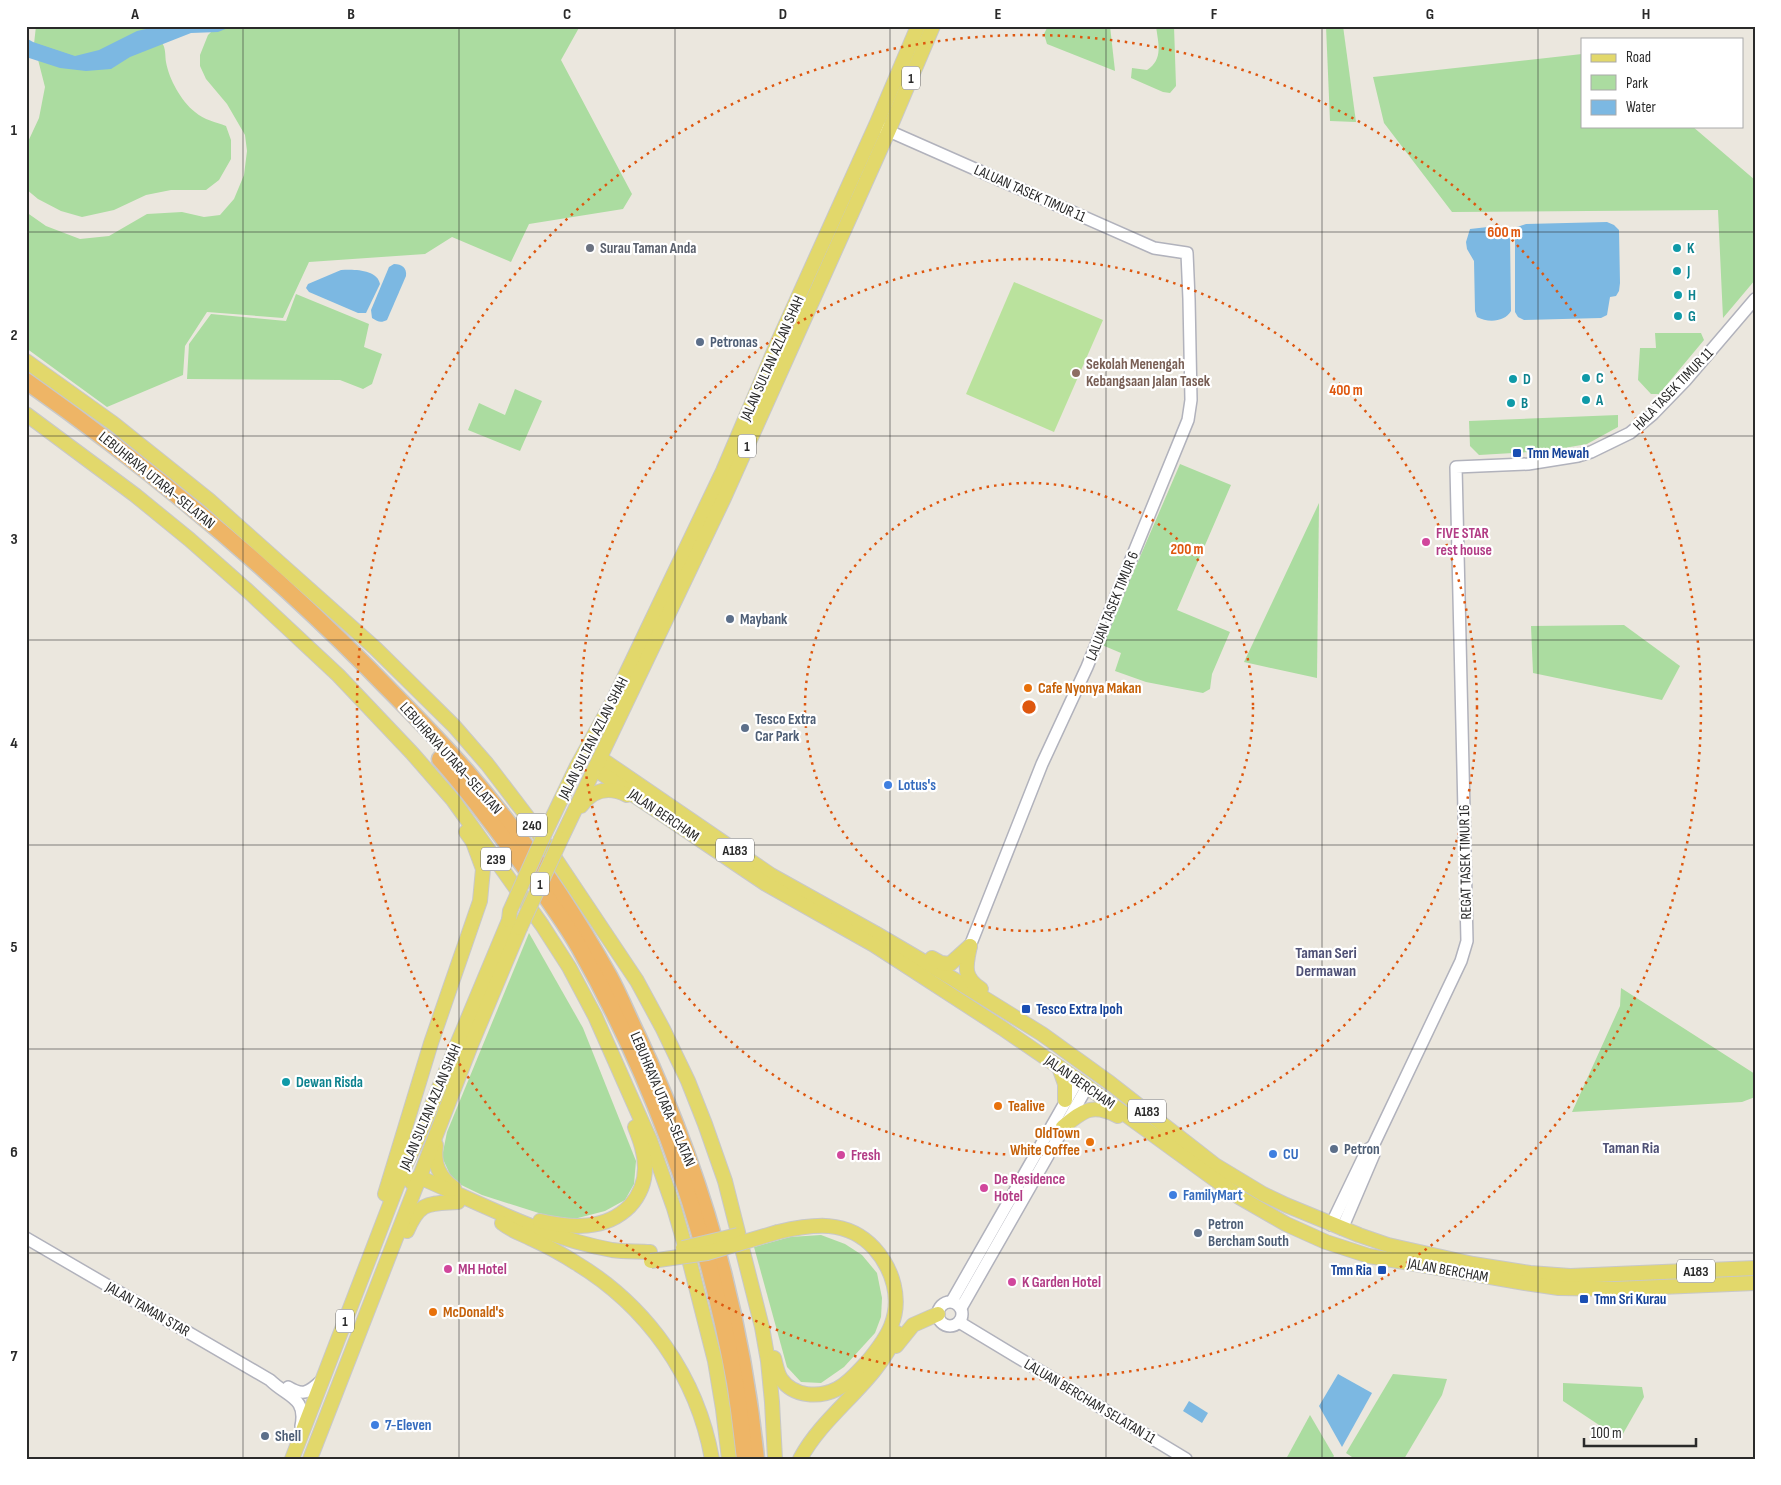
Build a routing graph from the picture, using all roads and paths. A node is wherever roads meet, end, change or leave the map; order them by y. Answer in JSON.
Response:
{"nodes":[{"id":1,"x":918,"y":26,"type":"edge"},
{"id":2,"x":933,"y":26,"type":"edge"},
{"id":3,"x":882,"y":128,"type":"junction"},
{"id":4,"x":1187,"y":253,"type":"joint"},
{"id":5,"x":1755,"y":298,"type":"edge"},
{"id":6,"x":26,"y":361,"type":"edge"},
{"id":7,"x":26,"y":381,"type":"edge"},
{"id":8,"x":26,"y":395,"type":"edge"},
{"id":9,"x":26,"y":414,"type":"edge"},
{"id":10,"x":1456,"y":467,"type":"joint"},
{"id":11,"x":626,"y":701,"type":"junction"},
{"id":12,"x":595,"y":734,"type":"junction"},
{"id":13,"x":412,"y":753,"type":"junction"},
{"id":14,"x":596,"y":762,"type":"junction"},
{"id":15,"x":628,"y":778,"type":"junction"},
{"id":16,"x":570,"y":822,"type":"junction"},
{"id":17,"x":552,"y":836,"type":"junction"},
{"id":18,"x":706,"y":843,"type":"junction"},
{"id":19,"x":514,"y":924,"type":"junction"},
{"id":20,"x":876,"y":933,"type":"junction"},
{"id":21,"x":970,"y":946,"type":"junction"},
{"id":22,"x":958,"y":958,"type":"junction"},
{"id":23,"x":955,"y":980,"type":"junction"},
{"id":24,"x":968,"y":988,"type":"junction"},
{"id":25,"x":595,"y":1016,"type":"junction"},
{"id":26,"x":1002,"y":1028,"type":"junction"},
{"id":27,"x":1042,"y":1034,"type":"junction"},
{"id":28,"x":1059,"y":1067,"type":"junction"},
{"id":29,"x":1081,"y":1080,"type":"junction"},
{"id":30,"x":1064,"y":1103,"type":"junction"},
{"id":31,"x":1157,"y":1119,"type":"junction"},
{"id":32,"x":440,"y":1127,"type":"junction"},
{"id":33,"x":1063,"y":1127,"type":"junction"},
{"id":34,"x":1146,"y":1130,"type":"junction"},
{"id":35,"x":415,"y":1145,"type":"junction"},
{"id":36,"x":413,"y":1186,"type":"junction"},
{"id":37,"x":1239,"y":1196,"type":"junction"},
{"id":38,"x":462,"y":1200,"type":"junction"},
{"id":39,"x":504,"y":1219,"type":"junction"},
{"id":40,"x":777,"y":1228,"type":"junction"},
{"id":41,"x":1336,"y":1228,"type":"junction"},
{"id":42,"x":26,"y":1238,"type":"edge"},
{"id":43,"x":370,"y":1258,"type":"junction"},
{"id":44,"x":1423,"y":1266,"type":"junction"},
{"id":45,"x":1755,"y":1268,"type":"edge"},
{"id":46,"x":967,"y":1278,"type":"junction"},
{"id":47,"x":1755,"y":1283,"type":"edge"},
{"id":48,"x":971,"y":1290,"type":"junction"},
{"id":49,"x":959,"y":1312,"type":"junction"},
{"id":50,"x":938,"y":1314,"type":"junction"},
{"id":51,"x":762,"y":1327,"type":"junction"},
{"id":52,"x":882,"y":1363,"type":"junction"},
{"id":53,"x":270,"y":1380,"type":"junction"},
{"id":54,"x":321,"y":1381,"type":"junction"},
{"id":55,"x":325,"y":1418,"type":"junction"},
{"id":56,"x":294,"y":1454,"type":"edge"},
{"id":57,"x":310,"y":1459,"type":"edge"},
{"id":58,"x":712,"y":1459,"type":"edge"},
{"id":59,"x":729,"y":1459,"type":"edge"},
{"id":60,"x":745,"y":1459,"type":"edge"},
{"id":61,"x":756,"y":1459,"type":"edge"},
{"id":62,"x":775,"y":1459,"type":"edge"},
{"id":63,"x":800,"y":1459,"type":"edge"},
{"id":64,"x":1186,"y":1459,"type":"edge"}],
"edges":[{"from":1,"to":3,"type":"main road","name":"JALAN SULTAN AZLAN SHAH","number":"1"},
{"from":2,"to":3,"type":"main road","name":"JALAN SULTAN AZLAN SHAH","number":"1"},
{"from":3,"to":4,"type":"street","name":"LALUAN TASEK TIMUR 11"},
{"from":3,"to":11,"type":"main road","name":"JALAN SULTAN AZLAN SHAH","number":"1"},
{"from":3,"to":12,"type":"main road","name":"JALAN SULTAN AZLAN SHAH","number":"1"},
{"from":4,"to":21,"type":"street","name":"LALUAN TASEK TIMUR 6"},
{"from":5,"to":10,"type":"street","name":"HALA TASEK TIMUR 11"},
{"from":6,"to":51,"type":"main road","number":"240"},
{"from":7,"to":61,"type":"highway","name":"LEBUHRAYA UTARA–SELATAN"},
{"from":8,"to":60,"type":"highway","name":"LEBUHRAYA UTARA–SELATAN"},
{"from":9,"to":13,"type":"main road","number":"239"},
{"from":10,"to":41,"type":"street","name":"REGAT TASEK TIMUR 16"},
{"from":11,"to":14,"type":"main road","name":"JALAN SULTAN AZLAN SHAH","number":"1"},
{"from":11,"to":15,"type":"main road"},
{"from":12,"to":14,"type":"main road"},
{"from":12,"to":17,"type":"main road","name":"JALAN SULTAN AZLAN SHAH","number":"1"},
{"from":13,"to":25,"type":"main road","number":"239"},
{"from":13,"to":43,"type":"main road"},
{"from":14,"to":15,"type":"main road","name":"JALAN BERCHAM","number":"A183"},
{"from":14,"to":16,"type":"main road","name":"JALAN SULTAN AZLAN SHAH","number":"1"},
{"from":14,"to":17,"type":"main road"},
{"from":14,"to":18,"type":"main road","name":"JALAN BERCHAM","number":"A183"},
{"from":15,"to":20,"type":"main road","name":"JALAN BERCHAM","number":"A183"},
{"from":16,"to":17,"type":"main road","name":"JALAN SULTAN AZLAN SHAH","number":"1"},
{"from":16,"to":18,"type":"main road"},
{"from":17,"to":19,"type":"main road","name":"JALAN SULTAN AZLAN SHAH","number":"1","bridge":true},
{"from":18,"to":26,"type":"main road","name":"JALAN BERCHAM","number":"A183"},
{"from":19,"to":32,"type":"main road","name":"JALAN SULTAN AZLAN SHAH","number":"1"},
{"from":19,"to":35,"type":"main road","name":"JALAN SULTAN AZLAN SHAH","number":"1"},
{"from":20,"to":22,"type":"main road"},
{"from":20,"to":23,"type":"main road","name":"JALAN BERCHAM","number":"A183"},
{"from":21,"to":22,"type":"main road"},
{"from":21,"to":27,"type":"main road"},
{"from":22,"to":23,"type":"main road"},
{"from":23,"to":24,"type":"main road","name":"JALAN BERCHAM","number":"A183"},
{"from":23,"to":26,"type":"main road"},
{"from":24,"to":27,"type":"main road","name":"JALAN BERCHAM","number":"A183"},
{"from":24,"to":29,"type":"main road"},
{"from":25,"to":39,"type":"main road"},
{"from":25,"to":59,"type":"main road","number":"239"},
{"from":26,"to":28,"type":"main road","name":"JALAN BERCHAM","number":"A183"},
{"from":27,"to":31,"type":"main road","name":"JALAN BERCHAM","number":"A183"},
{"from":28,"to":29,"type":"main road","name":"JALAN BERCHAM","number":"A183"},
{"from":28,"to":30,"type":"main road"},
{"from":29,"to":30,"type":"street"},
{"from":29,"to":31,"type":"main road"},
{"from":29,"to":33,"type":"street"},
{"from":29,"to":34,"type":"main road","name":"JALAN BERCHAM","number":"A183"},
{"from":30,"to":46,"type":"street"},
{"from":31,"to":41,"type":"main road","name":"JALAN BERCHAM","number":"A183"},
{"from":32,"to":36,"type":"main road","name":"JALAN SULTAN AZLAN SHAH","number":"1"},
{"from":32,"to":38,"type":"main road"},
{"from":33,"to":34,"type":"main road"},
{"from":33,"to":48,"type":"street"},
{"from":34,"to":37,"type":"main road","name":"JALAN BERCHAM","number":"A183"},
{"from":35,"to":36,"type":"main road"},
{"from":35,"to":43,"type":"main road","name":"JALAN SULTAN AZLAN SHAH","number":"1"},
{"from":36,"to":38,"type":"main road"},
{"from":36,"to":55,"type":"main road","name":"JALAN SULTAN AZLAN SHAH","number":"1"},
{"from":36,"to":56,"type":"main road"},
{"from":37,"to":41,"type":"main road"},
{"from":37,"to":44,"type":"main road","name":"JALAN BERCHAM","number":"A183"},
{"from":38,"to":39,"type":"main road"},
{"from":38,"to":55,"type":"main road"},
{"from":39,"to":40,"type":"main road","bridge":true},
{"from":39,"to":58,"type":"main road"},
{"from":40,"to":51,"type":"main road"},
{"from":40,"to":52,"type":"main road"},
{"from":41,"to":44,"type":"main road"},
{"from":41,"to":45,"type":"main road","name":"JALAN BERCHAM","number":"A183"},
{"from":42,"to":53,"type":"street","name":"JALAN TAMAN STAR"},
{"from":43,"to":54,"type":"main road","name":"JALAN SULTAN AZLAN SHAH","number":"1"},
{"from":44,"to":47,"type":"main road","name":"JALAN BERCHAM","number":"A183"},
{"from":46,"to":48,"type":"street"},
{"from":46,"to":49,"type":"street"},
{"from":48,"to":49,"type":"street"},
{"from":49,"to":50,"type":"street"},
{"from":49,"to":50,"type":"street"},
{"from":49,"to":64,"type":"street","name":"LALUAN BERCHAM SELATAN 11"},
{"from":50,"to":52,"type":"main road"},
{"from":51,"to":62,"type":"main road","number":"240"},
{"from":52,"to":63,"type":"main road"},
{"from":53,"to":54,"type":"street","name":"JALAN TAMAN STAR"},
{"from":53,"to":56,"type":"street","name":"JALAN TAMAN STAR"},
{"from":54,"to":56,"type":"main road","name":"JALAN SULTAN AZLAN SHAH","number":"1"},
{"from":55,"to":57,"type":"main road","name":"JALAN SULTAN AZLAN SHAH","number":"1"}]}
